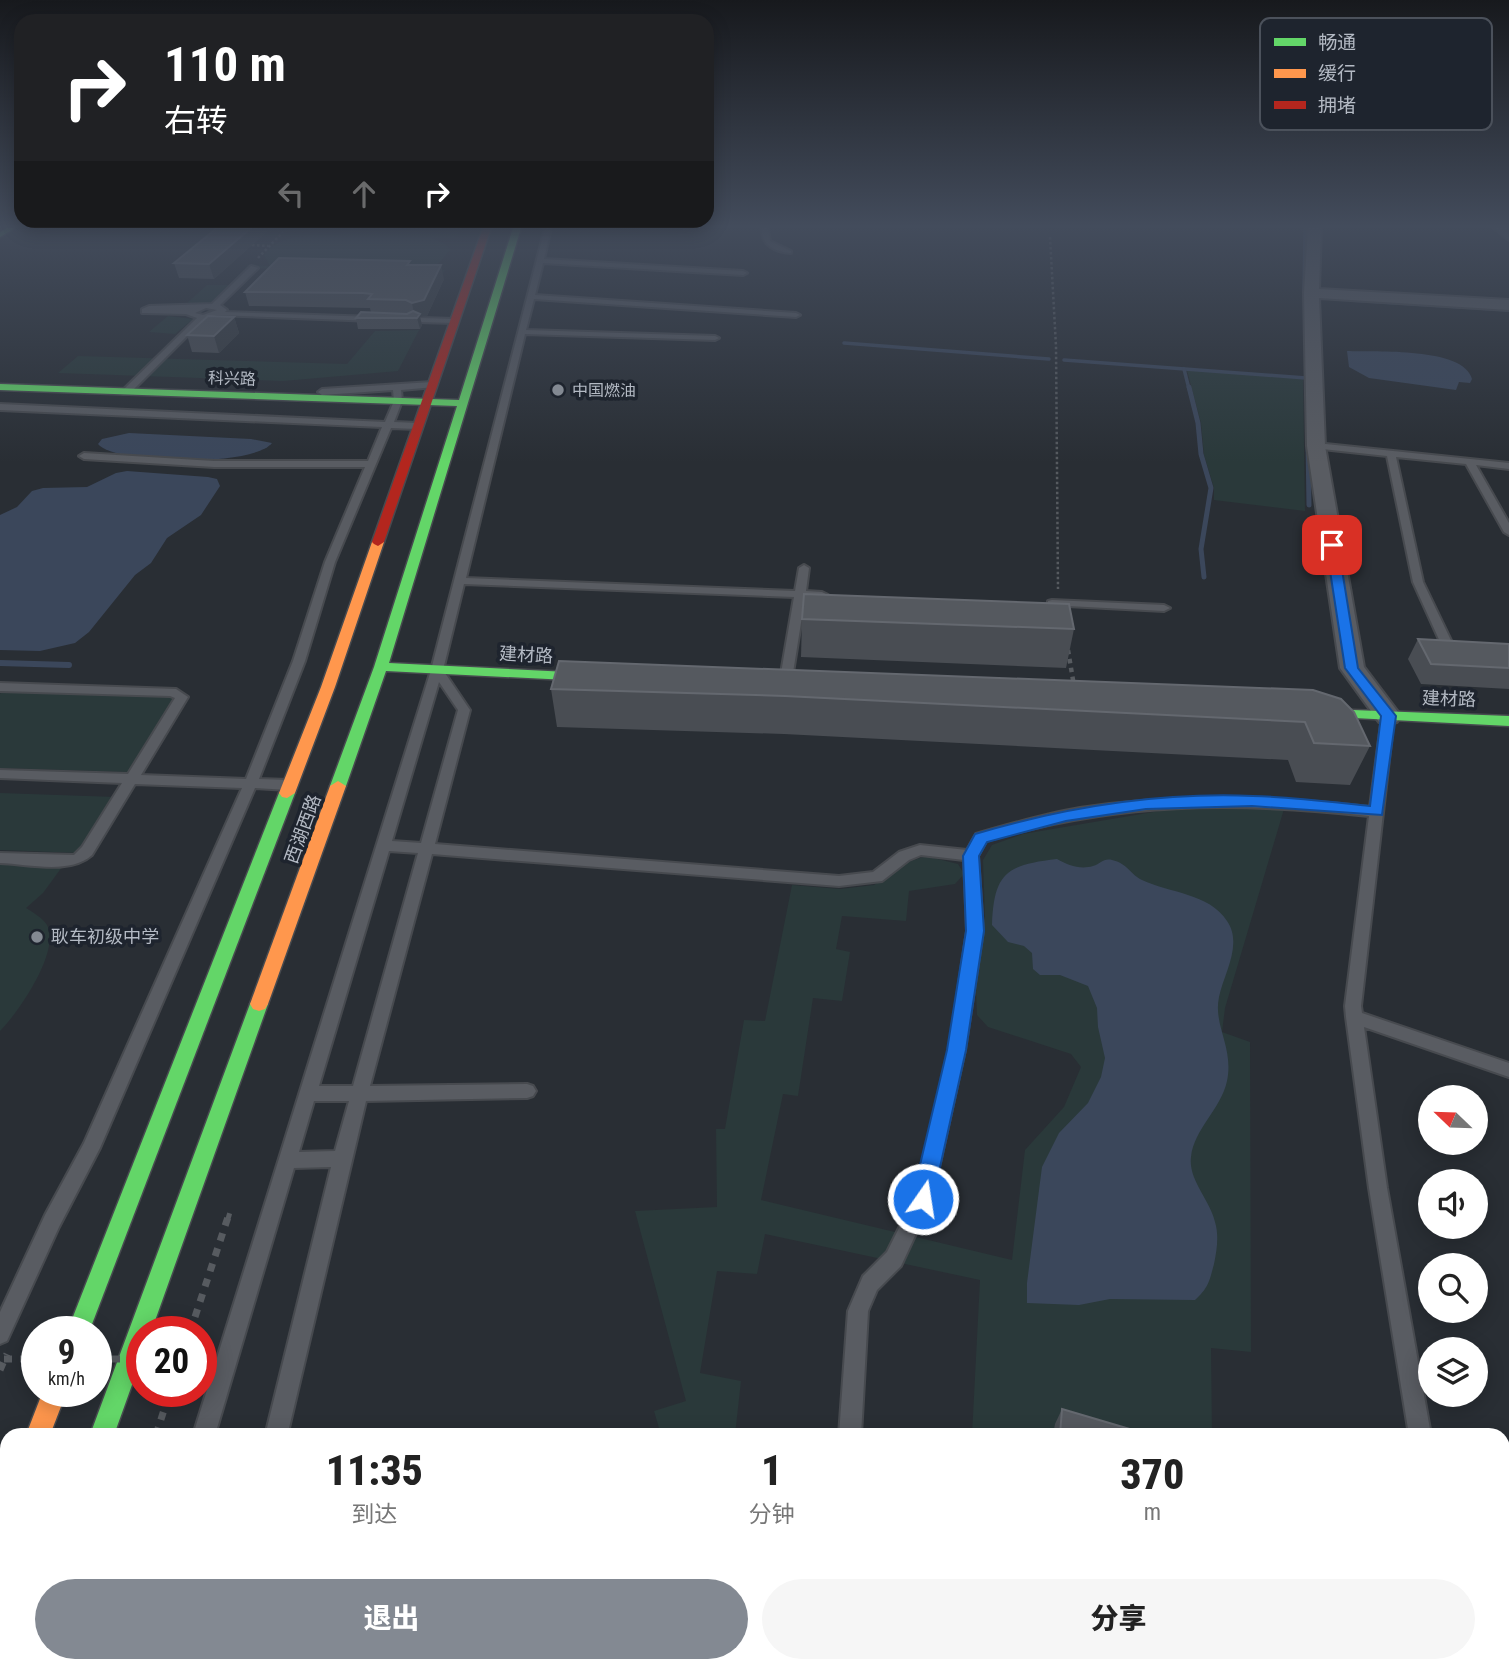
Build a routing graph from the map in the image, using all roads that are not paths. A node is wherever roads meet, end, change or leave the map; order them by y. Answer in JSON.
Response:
{"nodes":[{"id":1,"x":222,"y":306,"type":"edge"},
{"id":2,"x":460,"y":306,"type":"edge"},
{"id":3,"x":492,"y":306,"type":"edge"},
{"id":4,"x":528,"y":306,"type":"edge"},
{"id":5,"x":656,"y":306,"type":"edge"},
{"id":6,"x":1311,"y":306,"type":"edge"},
{"id":7,"x":193,"y":310,"type":"junction"},
{"id":8,"x":219,"y":310,"type":"junction"},
{"id":9,"x":796,"y":315,"type":"dead end"},
{"id":10,"x":383,"y":316,"type":"edge"},
{"id":11,"x":202,"y":317,"type":"junction"},
{"id":12,"x":423,"y":318,"type":"edge"},
{"id":13,"x":455,"y":319,"type":"junction"},
{"id":14,"x":522,"y":332,"type":"junction"},
{"id":15,"x":715,"y":338,"type":"dead end"},
{"id":16,"x":0,"y":380,"type":"edge"},
{"id":17,"x":432,"y":385,"type":"junction"},
{"id":18,"x":0,"y":387,"type":"edge"},
{"id":19,"x":129,"y":389,"type":"junction"},
{"id":20,"x":0,"y":397,"type":"edge"},
{"id":21,"x":0,"y":407,"type":"edge"},
{"id":22,"x":393,"y":407,"type":"junction"},
{"id":23,"x":459,"y":410,"type":"junction"},
{"id":24,"x":421,"y":415,"type":"junction"},
{"id":25,"x":1316,"y":446,"type":"junction"},
{"id":26,"x":1391,"y":454,"type":"junction"},
{"id":27,"x":84,"y":456,"type":"dead end"},
{"id":28,"x":1469,"y":462,"type":"junction"},
{"id":29,"x":370,"y":464,"type":"junction"},
{"id":30,"x":1509,"y":466,"type":"edge"},
{"id":31,"x":1509,"y":532,"type":"edge"},
{"id":32,"x":804,"y":568,"type":"dead end"},
{"id":33,"x":459,"y":581,"type":"junction"},
{"id":34,"x":800,"y":594,"type":"junction"},
{"id":35,"x":841,"y":596,"type":"edge"},
{"id":36,"x":1033,"y":603,"type":"edge"},
{"id":37,"x":1164,"y":608,"type":"dead end"},
{"id":38,"x":1462,"y":656,"type":"edge"},
{"id":39,"x":381,"y":667,"type":"junction"},
{"id":40,"x":437,"y":670,"type":"junction"},
{"id":41,"x":618,"y":679,"type":"edge"},
{"id":42,"x":0,"y":687,"type":"edge"},
{"id":43,"x":785,"y":687,"type":"edge"},
{"id":44,"x":1280,"y":711,"type":"edge"},
{"id":45,"x":1388,"y":716,"type":"junction"},
{"id":46,"x":1509,"y":721,"type":"edge"},
{"id":47,"x":0,"y":774,"type":"edge"},
{"id":48,"x":0,"y":782,"type":"edge"},
{"id":49,"x":129,"y":783,"type":"junction"},
{"id":50,"x":248,"y":788,"type":"junction"},
{"id":51,"x":288,"y":789,"type":"junction"},
{"id":52,"x":1377,"y":812,"type":"junction"},
{"id":53,"x":382,"y":845,"type":"junction"},
{"id":54,"x":428,"y":848,"type":"junction"},
{"id":55,"x":971,"y":856,"type":"junction"},
{"id":56,"x":0,"y":858,"type":"edge"},
{"id":57,"x":1354,"y":1017,"type":"junction"},
{"id":58,"x":1509,"y":1070,"type":"edge"},
{"id":59,"x":527,"y":1091,"type":"dead end"},
{"id":60,"x":361,"y":1093,"type":"junction"},
{"id":61,"x":308,"y":1094,"type":"junction"},
{"id":62,"x":288,"y":1160,"type":"junction"},
{"id":63,"x":342,"y":1160,"type":"junction"},
{"id":64,"x":84,"y":1316,"type":"edge"},
{"id":65,"x":0,"y":1334,"type":"edge"},
{"id":66,"x":49,"y":1407,"type":"edge"},
{"id":67,"x":41,"y":1428,"type":"edge"},
{"id":68,"x":105,"y":1428,"type":"edge"},
{"id":69,"x":206,"y":1428,"type":"edge"},
{"id":70,"x":278,"y":1428,"type":"dead end"},
{"id":71,"x":850,"y":1428,"type":"edge"},
{"id":72,"x":1419,"y":1428,"type":"edge"}],
"edges":[{"from":1,"to":8,"type":"lane"},
{"from":2,"to":13,"type":"main road","name":"西湖西路"},
{"from":3,"to":23,"type":"main road","name":"西湖西路"},
{"from":4,"to":14,"type":"lane"},
{"from":5,"to":9,"type":"lane"},
{"from":6,"to":25,"type":"street"},
{"from":7,"to":7,"type":"lane"},
{"from":7,"to":8,"type":"lane"},
{"from":7,"to":11,"type":"lane"},
{"from":8,"to":10,"type":"lane"},
{"from":8,"to":11,"type":"lane"},
{"from":11,"to":19,"type":"lane"},
{"from":12,"to":13,"type":"lane"},
{"from":13,"to":17,"type":"main road","name":"西湖西路"},
{"from":14,"to":15,"type":"lane"},
{"from":14,"to":33,"type":"lane"},
{"from":16,"to":19,"type":"lane"},
{"from":17,"to":22,"type":"lane"},
{"from":17,"to":24,"type":"main road","name":"西湖西路"},
{"from":18,"to":19,"type":"main road","name":"科兴路"},
{"from":19,"to":22,"type":"main road","name":"科兴路"},
{"from":20,"to":22,"type":"main road","name":"科兴路"},
{"from":21,"to":22,"type":"lane"},
{"from":22,"to":24,"type":"main road","name":"科兴路"},
{"from":22,"to":24,"type":"lane"},
{"from":22,"to":29,"type":"lane"},
{"from":23,"to":24,"type":"main road","name":"科兴路"},
{"from":23,"to":39,"type":"main road","name":"西湖西路"},
{"from":24,"to":51,"type":"main road","name":"西湖西路"},
{"from":25,"to":26,"type":"lane"},
{"from":25,"to":45,"type":"street"},
{"from":26,"to":28,"type":"lane"},
{"from":26,"to":38,"type":"lane"},
{"from":27,"to":29,"type":"lane"},
{"from":28,"to":30,"type":"lane"},
{"from":28,"to":31,"type":"lane"},
{"from":29,"to":50,"type":"lane"},
{"from":32,"to":34,"type":"lane"},
{"from":33,"to":34,"type":"lane"},
{"from":33,"to":40,"type":"lane"},
{"from":34,"to":35,"type":"lane"},
{"from":34,"to":43,"type":"lane"},
{"from":36,"to":37,"type":"lane"},
{"from":39,"to":40,"type":"main road","name":"建材路"},
{"from":39,"to":68,"type":"main road","name":"西湖西路"},
{"from":40,"to":41,"type":"main road","name":"建材路"},
{"from":40,"to":53,"type":"lane"},
{"from":40,"to":54,"type":"lane"},
{"from":42,"to":49,"type":"lane"},
{"from":44,"to":45,"type":"main road","name":"建材路"},
{"from":45,"to":46,"type":"main road","name":"建材路"},
{"from":45,"to":52,"type":"lane"},
{"from":47,"to":49,"type":"lane"},
{"from":48,"to":49,"type":"lane"},
{"from":49,"to":50,"type":"lane"},
{"from":49,"to":56,"type":"lane"},
{"from":50,"to":51,"type":"lane"},
{"from":50,"to":65,"type":"lane"},
{"from":51,"to":64,"type":"main road","name":"西湖西路"},
{"from":52,"to":55,"type":"lane"},
{"from":52,"to":57,"type":"lane"},
{"from":53,"to":54,"type":"lane"},
{"from":53,"to":61,"type":"lane"},
{"from":54,"to":55,"type":"lane"},
{"from":54,"to":60,"type":"lane"},
{"from":55,"to":71,"type":"lane"},
{"from":57,"to":58,"type":"lane"},
{"from":57,"to":72,"type":"lane"},
{"from":59,"to":60,"type":"lane"},
{"from":60,"to":61,"type":"lane"},
{"from":60,"to":63,"type":"lane"},
{"from":61,"to":62,"type":"lane"},
{"from":62,"to":63,"type":"lane"},
{"from":62,"to":69,"type":"lane"},
{"from":63,"to":70,"type":"lane"},
{"from":66,"to":67,"type":"main road"}]}
